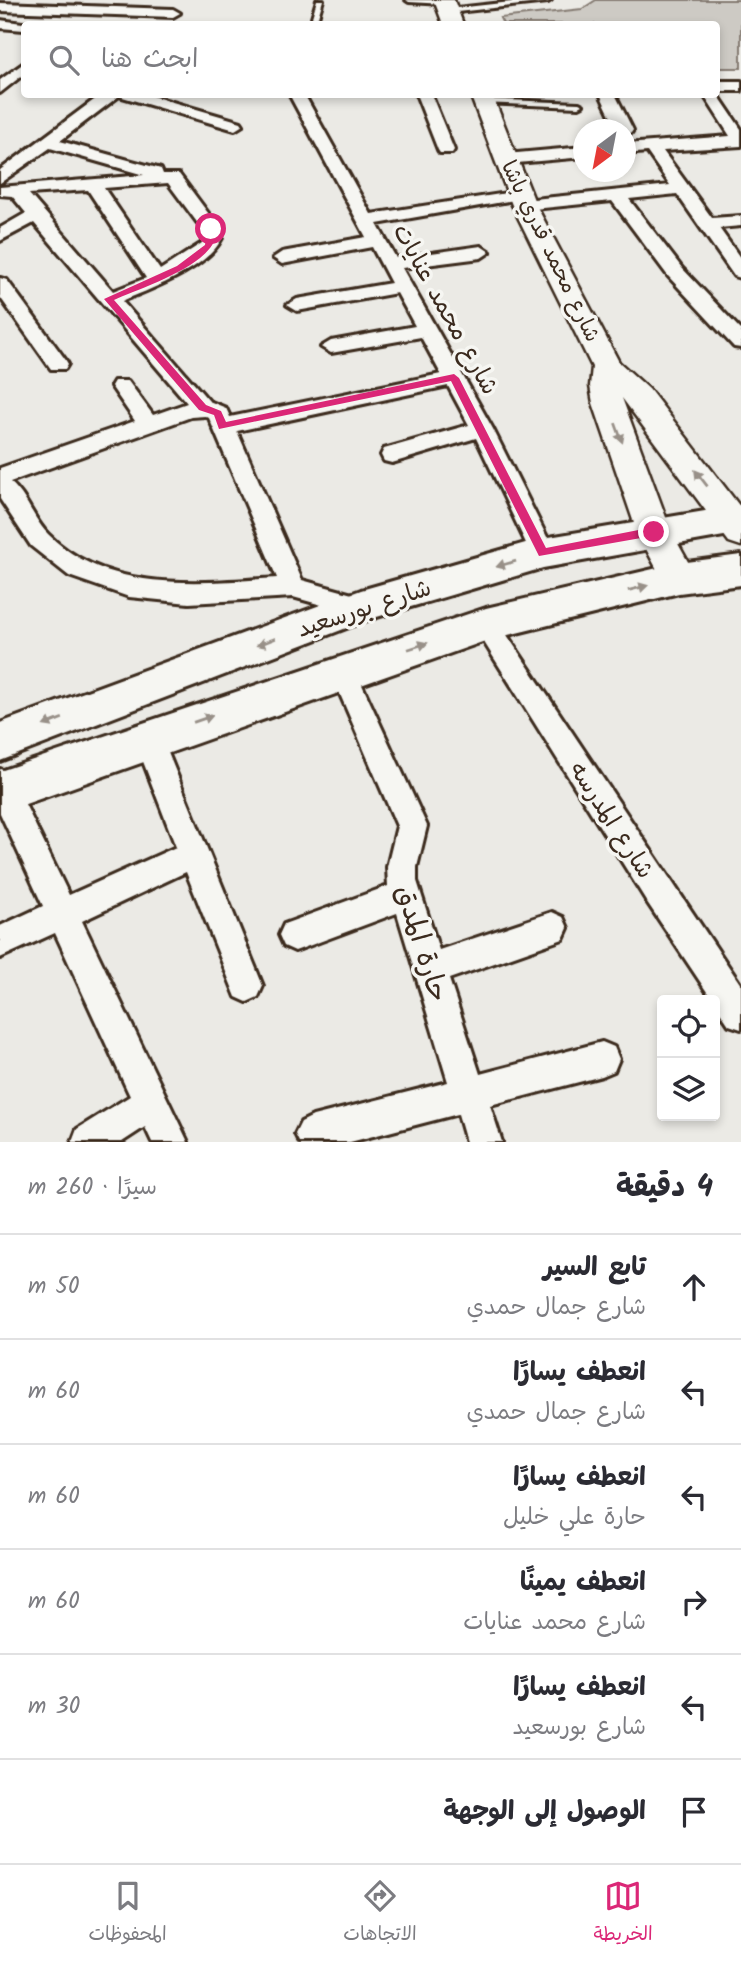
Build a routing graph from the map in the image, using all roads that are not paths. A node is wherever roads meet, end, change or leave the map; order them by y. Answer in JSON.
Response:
{"nodes":[{"id":1,"x":320,"y":0,"type":"edge"},
{"id":2,"x":409,"y":0,"type":"edge"},
{"id":3,"x":548,"y":0,"type":"edge"},
{"id":4,"x":418,"y":1,"type":"edge"},
{"id":5,"x":58,"y":5,"type":"edge"},
{"id":6,"x":131,"y":6,"type":"edge"},
{"id":7,"x":0,"y":7,"type":"edge"},
{"id":8,"x":447,"y":9,"type":"edge"},
{"id":9,"x":173,"y":12,"type":"edge"},
{"id":10,"x":315,"y":17,"type":"dead end"},
{"id":11,"x":49,"y":21,"type":"edge"},
{"id":12,"x":0,"y":24,"type":"edge"},
{"id":13,"x":21,"y":26,"type":"edge"},
{"id":14,"x":0,"y":65,"type":"edge"},
{"id":15,"x":21,"y":67,"type":"edge"},
{"id":16,"x":21,"y":70,"type":"edge"},
{"id":17,"x":720,"y":86,"type":"edge"},
{"id":18,"x":741,"y":86,"type":"edge"},
{"id":19,"x":0,"y":88,"type":"edge"},
{"id":20,"x":108,"y":98,"type":"edge"},
{"id":21,"x":140,"y":98,"type":"edge"},
{"id":22,"x":298,"y":98,"type":"edge"},
{"id":23,"x":424,"y":98,"type":"edge"},
{"id":24,"x":482,"y":98,"type":"edge"},
{"id":25,"x":609,"y":98,"type":"edge"},
{"id":26,"x":713,"y":98,"type":"edge"},
{"id":27,"x":579,"y":105,"type":"dead end"},
{"id":28,"x":620,"y":119,"type":"edge"},
{"id":29,"x":235,"y":125,"type":"dead end"},
{"id":30,"x":741,"y":140,"type":"edge"},
{"id":31,"x":50,"y":143,"type":"junction"},
{"id":32,"x":637,"y":148,"type":"edge"},
{"id":33,"x":446,"y":150,"type":"dead end"},
{"id":34,"x":573,"y":153,"type":"edge"},
{"id":35,"x":506,"y":159,"type":"junction"},
{"id":36,"x":0,"y":178,"type":"edge"},
{"id":37,"x":173,"y":178,"type":"junction"},
{"id":38,"x":93,"y":184,"type":"junction"},
{"id":39,"x":680,"y":189,"type":"junction"},
{"id":40,"x":8,"y":191,"type":"edge"},
{"id":41,"x":617,"y":196,"type":"junction"},
{"id":42,"x":522,"y":199,"type":"junction"},
{"id":43,"x":36,"y":214,"type":"junction"},
{"id":44,"x":368,"y":220,"type":"junction"},
{"id":45,"x":741,"y":221,"type":"edge"},
{"id":46,"x":706,"y":224,"type":"junction"},
{"id":47,"x":0,"y":236,"type":"edge"},
{"id":48,"x":379,"y":240,"type":"junction"},
{"id":49,"x":481,"y":252,"type":"dead end"},
{"id":50,"x":282,"y":258,"type":"dead end"},
{"id":51,"x":391,"y":264,"type":"junction"},
{"id":52,"x":741,"y":272,"type":"edge"},
{"id":53,"x":157,"y":280,"type":"junction"},
{"id":54,"x":0,"y":284,"type":"edge"},
{"id":55,"x":404,"y":286,"type":"junction"},
{"id":56,"x":109,"y":299,"type":"junction"},
{"id":57,"x":297,"y":305,"type":"dead end"},
{"id":58,"x":428,"y":330,"type":"junction"},
{"id":59,"x":741,"y":342,"type":"edge"},
{"id":60,"x":331,"y":347,"type":"dead end"},
{"id":61,"x":58,"y":364,"type":"dead end"},
{"id":62,"x":607,"y":367,"type":"junction"},
{"id":63,"x":454,"y":378,"type":"junction"},
{"id":64,"x":121,"y":386,"type":"dead end"},
{"id":65,"x":202,"y":407,"type":"junction"},
{"id":66,"x":148,"y":424,"type":"junction"},
{"id":67,"x":223,"y":426,"type":"junction"},
{"id":68,"x":482,"y":429,"type":"junction"},
{"id":69,"x":391,"y":455,"type":"dead end"},
{"id":70,"x":0,"y":478,"type":"edge"},
{"id":71,"x":0,"y":486,"type":"edge"},
{"id":72,"x":738,"y":523,"type":"edge"},
{"id":73,"x":654,"y":532,"type":"junction"},
{"id":74,"x":543,"y":553,"type":"junction"},
{"id":75,"x":741,"y":570,"type":"edge"},
{"id":76,"x":679,"y":578,"type":"junction"},
{"id":77,"x":293,"y":587,"type":"junction"},
{"id":78,"x":361,"y":606,"type":"junction"},
{"id":79,"x":486,"y":624,"type":"junction"},
{"id":80,"x":343,"y":671,"type":"junction"},
{"id":81,"x":148,"y":738,"type":"junction"},
{"id":82,"x":0,"y":742,"type":"edge"},
{"id":83,"x":1,"y":788,"type":"edge"},
{"id":84,"x":195,"y":853,"type":"junction"},
{"id":85,"x":406,"y":895,"type":"junction"},
{"id":86,"x":64,"y":912,"type":"junction"},
{"id":87,"x":552,"y":928,"type":"dead end"},
{"id":88,"x":295,"y":935,"type":"dead end"},
{"id":89,"x":0,"y":942,"type":"edge"},
{"id":90,"x":430,"y":969,"type":"junction"},
{"id":91,"x":247,"y":986,"type":"dead end"},
{"id":92,"x":741,"y":1013,"type":"edge"},
{"id":93,"x":602,"y":1059,"type":"dead end"},
{"id":94,"x":469,"y":1094,"type":"junction"},
{"id":95,"x":152,"y":1102,"type":"junction"},
{"id":96,"x":313,"y":1134,"type":"dead end"},
{"id":97,"x":90,"y":1142,"type":"edge"},
{"id":98,"x":170,"y":1142,"type":"edge"},
{"id":99,"x":484,"y":1142,"type":"edge"}],
"edges":[{"from":1,"to":10,"type":"lane"},
{"from":2,"to":4,"type":"lane"},
{"from":3,"to":8,"type":"lane"},
{"from":4,"to":8,"type":"lane"},
{"from":5,"to":6,"type":"street"},
{"from":5,"to":7,"type":"street"},
{"from":5,"to":11,"type":"street"},
{"from":6,"to":9,"type":"street"},
{"from":12,"to":13,"type":"street"},
{"from":14,"to":15,"type":"street"},
{"from":16,"to":19,"type":"street"},
{"from":17,"to":18,"type":"street"},
{"from":20,"to":31,"type":"street"},
{"from":21,"to":29,"type":"street"},
{"from":22,"to":44,"type":"street","name":"شارع محمد عنايات"},
{"from":23,"to":33,"type":"street"},
{"from":24,"to":27,"type":"lane"},
{"from":24,"to":35,"type":"street","name":"شارع محمد قدري باشا"},
{"from":25,"to":28,"type":"street"},
{"from":26,"to":30,"type":"street"},
{"from":30,"to":32,"type":"street"},
{"from":31,"to":36,"type":"street"},
{"from":31,"to":37,"type":"street"},
{"from":32,"to":39,"type":"street"},
{"from":34,"to":35,"type":"street"},
{"from":35,"to":42,"type":"street","name":"شارع محمد قدري باشا"},
{"from":37,"to":38,"type":"street"},
{"from":37,"to":53,"type":"street"},
{"from":38,"to":40,"type":"street"},
{"from":38,"to":53,"type":"street"},
{"from":39,"to":41,"type":"street"},
{"from":39,"to":46,"type":"street"},
{"from":40,"to":43,"type":"street"},
{"from":41,"to":42,"type":"street"},
{"from":41,"to":59,"type":"street"},
{"from":42,"to":44,"type":"street"},
{"from":42,"to":62,"type":"street","name":"شارع محمد قدري باشا"},
{"from":43,"to":47,"type":"street"},
{"from":43,"to":56,"type":"street"},
{"from":44,"to":48,"type":"street","name":"شارع محمد عنايات"},
{"from":45,"to":46,"type":"street"},
{"from":46,"to":52,"type":"street"},
{"from":48,"to":50,"type":"street"},
{"from":48,"to":51,"type":"street","name":"شارع محمد عنايات"},
{"from":49,"to":51,"type":"street"},
{"from":51,"to":55,"type":"street","name":"شارع محمد عنايات"},
{"from":53,"to":56,"type":"street"},
{"from":54,"to":61,"type":"street"},
{"from":55,"to":57,"type":"street"},
{"from":55,"to":58,"type":"street","name":"شارع محمد عنايات"},
{"from":56,"to":65,"type":"street"},
{"from":58,"to":60,"type":"street"},
{"from":58,"to":63,"type":"street","name":"شارع محمد عنايات"},
{"from":72,"to":62,"type":"street","name":"شارع محمد قدري باشا","one_way":true},
{"from":62,"to":73,"type":"street","name":"شارع محمد قدري باشا","one_way":true},
{"from":63,"to":67,"type":"street"},
{"from":63,"to":68,"type":"street","name":"شارع محمد عنايات"},
{"from":64,"to":66,"type":"street"},
{"from":65,"to":66,"type":"street"},
{"from":65,"to":67,"type":"street"},
{"from":66,"to":70,"type":"street"},
{"from":67,"to":77,"type":"street"},
{"from":68,"to":69,"type":"street"},
{"from":68,"to":74,"type":"street","name":"شارع محمد عنايات"},
{"from":71,"to":77,"type":"street"},
{"from":72,"to":73,"type":"main road","name":"شارع بورسعيد"},
{"from":73,"to":74,"type":"main road","name":"شارع بورسعيد"},
{"from":73,"to":76,"type":"street","name":"شارع محمد قدري باشا"},
{"from":74,"to":78,"type":"main road","name":"شارع بورسعيد","one_way":true},
{"from":75,"to":76,"type":"main road"},
{"from":79,"to":76,"type":"main road","one_way":true},
{"from":77,"to":78,"type":"street"},
{"from":78,"to":82,"type":"main road","name":"شارع بورسعيد","one_way":true},
{"from":80,"to":79,"type":"main road","one_way":true},
{"from":79,"to":92,"type":"street","name":"شارع المدرسه"},
{"from":81,"to":80,"type":"main road","one_way":true},
{"from":80,"to":85,"type":"street","name":"حارة المدق"},
{"from":81,"to":83,"type":"main road"},
{"from":81,"to":84,"type":"street"},
{"from":83,"to":86,"type":"street"},
{"from":84,"to":86,"type":"street"},
{"from":84,"to":91,"type":"street"},
{"from":85,"to":88,"type":"street"},
{"from":85,"to":90,"type":"street","name":"حارة المدق"},
{"from":86,"to":89,"type":"street"},
{"from":86,"to":95,"type":"street"},
{"from":87,"to":90,"type":"street"},
{"from":90,"to":94,"type":"street","name":"حارة المدق"},
{"from":93,"to":94,"type":"street"},
{"from":94,"to":96,"type":"street"},
{"from":94,"to":99,"type":"street","name":"حارة المدق"},
{"from":95,"to":97,"type":"street"},
{"from":95,"to":98,"type":"street"}]}
